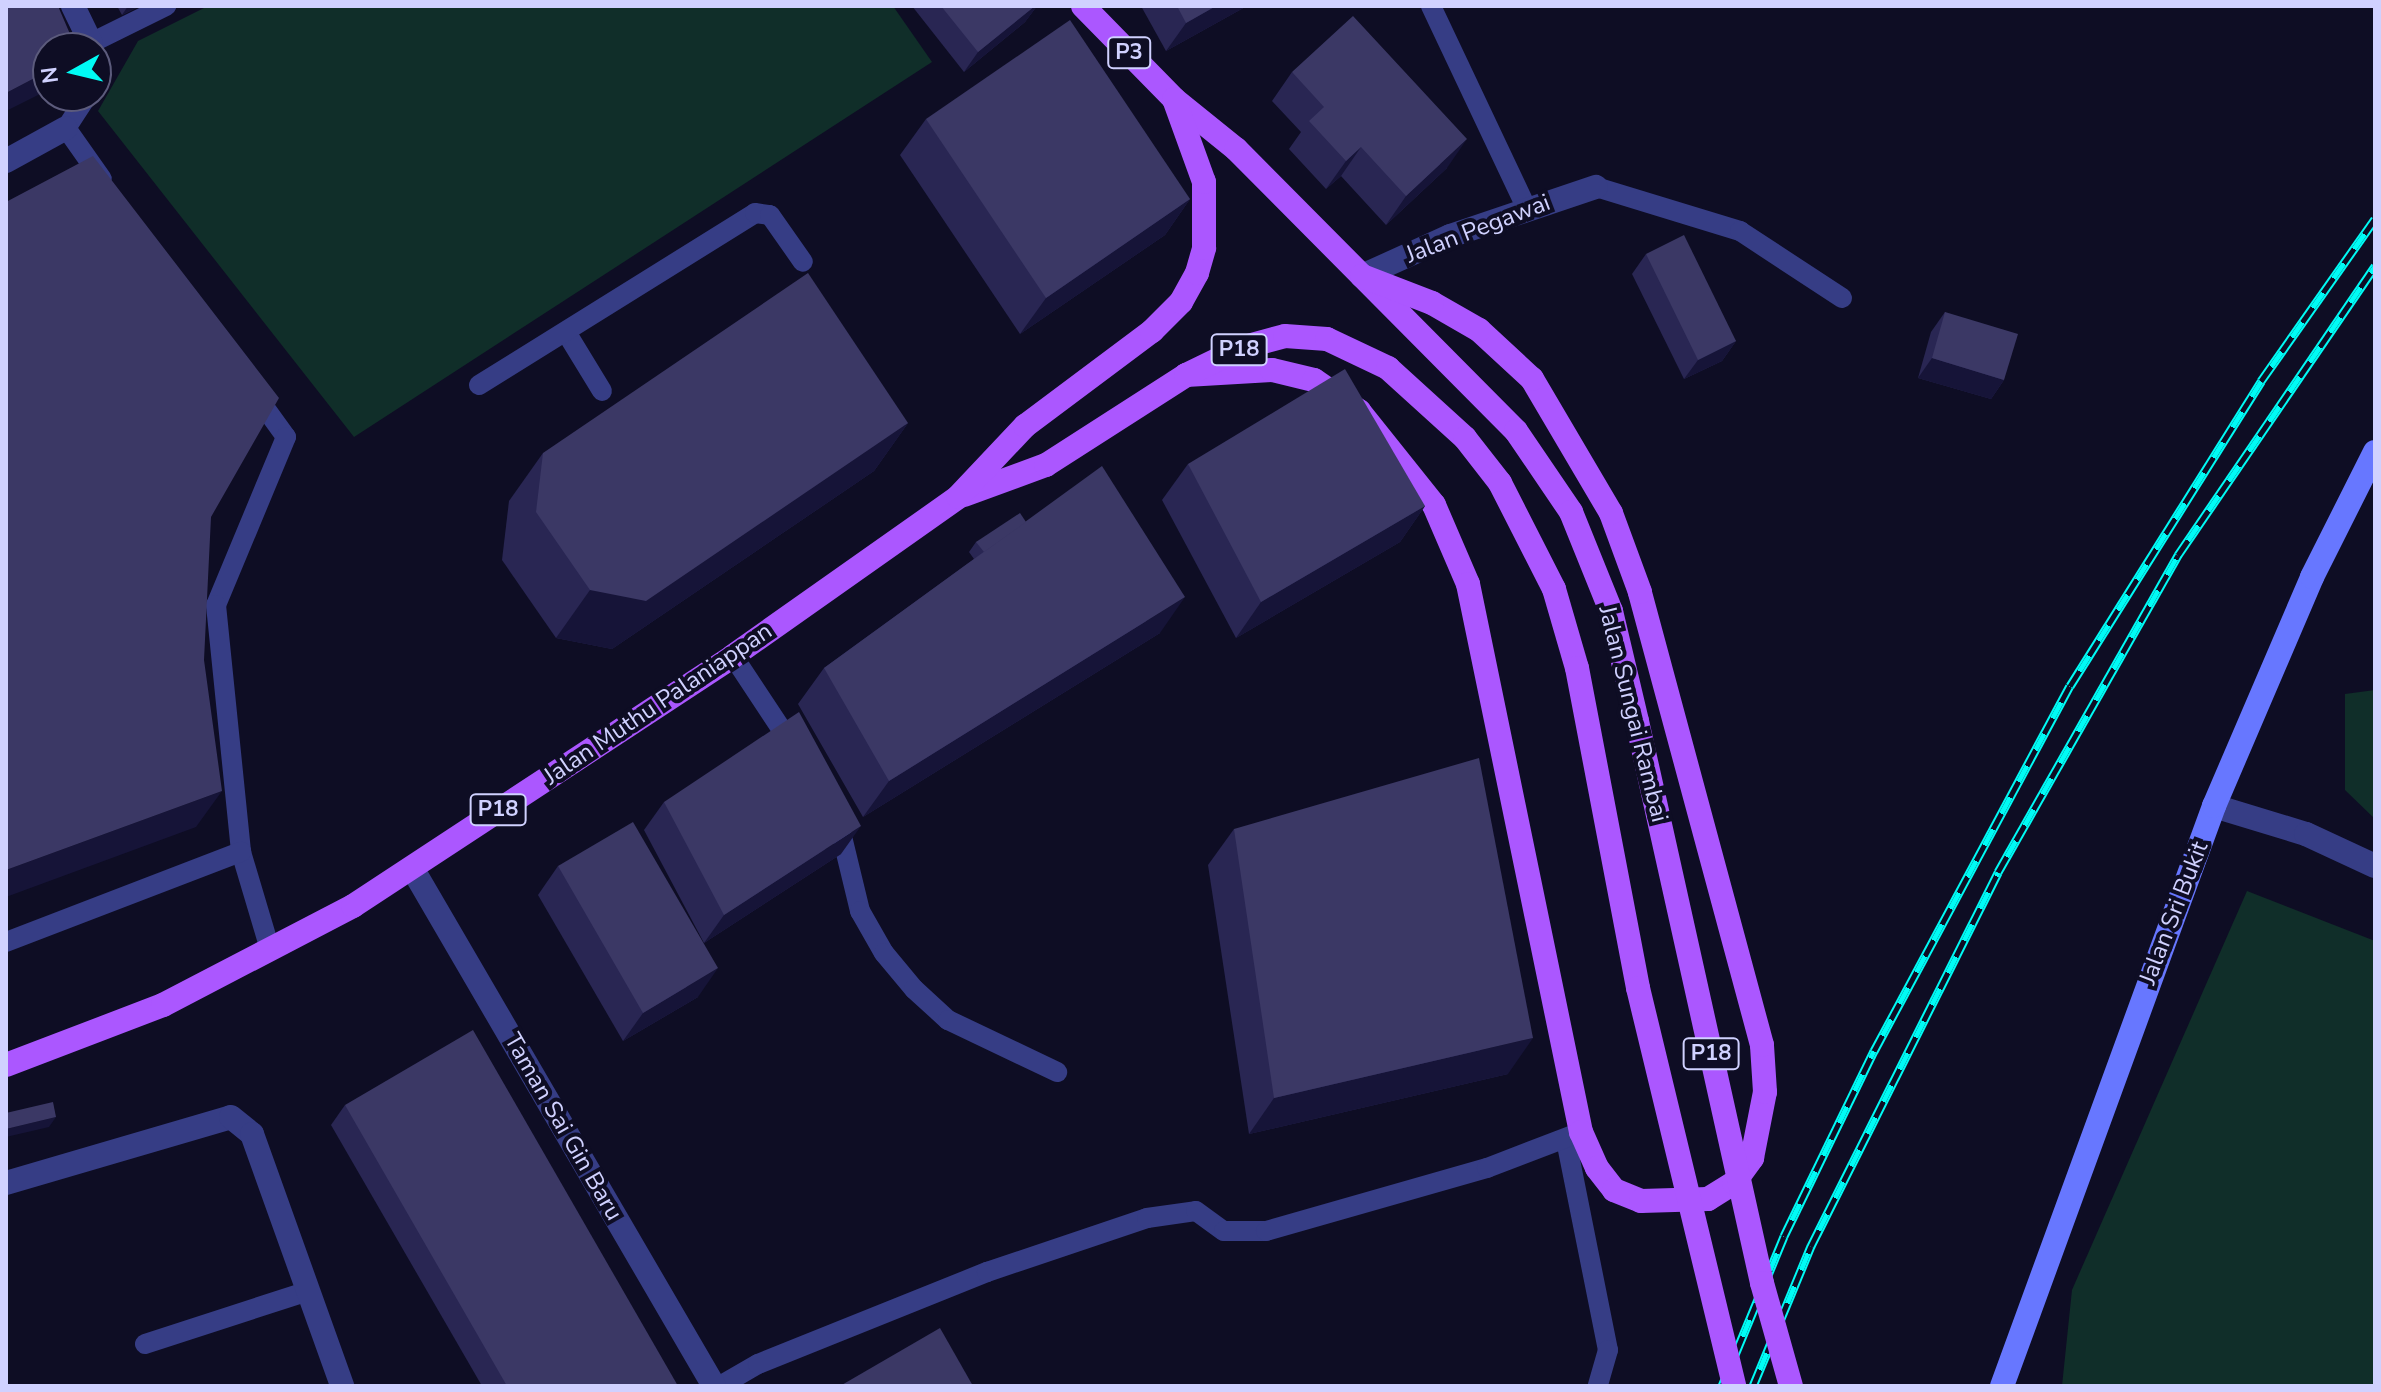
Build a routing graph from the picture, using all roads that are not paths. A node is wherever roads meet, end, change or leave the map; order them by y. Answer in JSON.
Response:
{"nodes":[{"id":1,"x":73,"y":6,"type":"edge"},
{"id":2,"x":166,"y":6,"type":"edge"},
{"id":3,"x":1083,"y":6,"type":"edge"},
{"id":4,"x":1431,"y":6,"type":"edge"},
{"id":5,"x":85,"y":32,"type":"edge"},
{"id":6,"x":112,"y":35,"type":"edge"},
{"id":7,"x":1174,"y":99,"type":"junction"},
{"id":8,"x":76,"y":112,"type":"edge"},
{"id":9,"x":66,"y":128,"type":"junction"},
{"id":10,"x":6,"y":161,"type":"edge"},
{"id":11,"x":1596,"y":187,"type":"joint"},
{"id":12,"x":112,"y":193,"type":"edge"},
{"id":13,"x":1526,"y":207,"type":"junction"},
{"id":14,"x":803,"y":262,"type":"dead end"},
{"id":15,"x":1362,"y":276,"type":"junction"},
{"id":16,"x":1842,"y":298,"type":"dead end"},
{"id":17,"x":566,"y":332,"type":"junction"},
{"id":18,"x":240,"y":373,"type":"edge"},
{"id":19,"x":1186,"y":375,"type":"junction"},
{"id":20,"x":479,"y":385,"type":"dead end"},
{"id":21,"x":602,"y":391,"type":"dead end"},
{"id":22,"x":2375,"y":452,"type":"edge"},
{"id":23,"x":1500,"y":483,"type":"joint"},
{"id":24,"x":958,"y":497,"type":"junction"},
{"id":25,"x":733,"y":656,"type":"junction"},
{"id":26,"x":804,"y":764,"type":"edge"},
{"id":27,"x":828,"y":804,"type":"edge"},
{"id":28,"x":2214,"y":806,"type":"junction"},
{"id":29,"x":241,"y":852,"type":"junction"},
{"id":30,"x":2375,"y":866,"type":"edge"},
{"id":31,"x":412,"y":868,"type":"junction"},
{"id":32,"x":6,"y":942,"type":"edge"},
{"id":33,"x":270,"y":949,"type":"junction"},
{"id":34,"x":6,"y":1065,"type":"edge"},
{"id":35,"x":1057,"y":1072,"type":"dead end"},
{"id":36,"x":1573,"y":1136,"type":"junction"},
{"id":37,"x":6,"y":1183,"type":"edge"},
{"id":38,"x":308,"y":1291,"type":"junction"},
{"id":39,"x":145,"y":1344,"type":"dead end"},
{"id":40,"x":2013,"y":1354,"type":"junction"},
{"id":41,"x":342,"y":1386,"type":"edge"},
{"id":42,"x":717,"y":1386,"type":"edge"},
{"id":43,"x":1598,"y":1386,"type":"edge"},
{"id":44,"x":1734,"y":1386,"type":"edge"},
{"id":45,"x":1791,"y":1386,"type":"edge"},
{"id":46,"x":2002,"y":1386,"type":"edge"},
{"id":47,"x":2011,"y":1386,"type":"edge"}],
"edges":[{"from":1,"to":5,"type":"street"},
{"from":2,"to":6,"type":"lane"},
{"from":3,"to":7,"type":"main road","number":"P3"},
{"from":4,"to":13,"type":"lane"},
{"from":7,"to":15,"type":"main road","name":"Jalan Sungai Rambai","number":"P18"},
{"from":7,"to":24,"type":"main road","name":"Jalan Muthu Palaniappan","number":"P18"},
{"from":8,"to":9,"type":"lane"},
{"from":9,"to":10,"type":"street"},
{"from":9,"to":12,"type":"lane"},
{"from":11,"to":13,"type":"street","name":"Jalan Pegawai"},
{"from":11,"to":16,"type":"lane"},
{"from":13,"to":15,"type":"street","name":"Jalan Pegawai"},
{"from":14,"to":17,"type":"lane"},
{"from":15,"to":36,"type":"main road"},
{"from":15,"to":45,"type":"main road","name":"Jalan Sungai Rambai","number":"P18","bridge":true},
{"from":17,"to":20,"type":"lane"},
{"from":17,"to":21,"type":"lane"},
{"from":18,"to":29,"type":"lane"},
{"from":19,"to":23,"type":"main road","name":"Jalan Muthu Palaniappan","number":"P18"},
{"from":19,"to":24,"type":"main road","name":"Jalan Muthu Palaniappan","number":"P18"},
{"from":19,"to":36,"type":"main road"},
{"from":22,"to":28,"type":"street","name":"Jalan Sri Bukit"},
{"from":23,"to":44,"type":"main road","name":"Jalan Sungai Rambai","number":"P18","bridge":true},
{"from":24,"to":25,"type":"main road","name":"Jalan Muthu Palaniappan","number":"P18"},
{"from":25,"to":26,"type":"lane"},
{"from":25,"to":31,"type":"main road","name":"Jalan Muthu Palaniappan","number":"P18"},
{"from":27,"to":35,"type":"lane"},
{"from":28,"to":30,"type":"street"},
{"from":28,"to":40,"type":"street","name":"Jalan Sri Bukit"},
{"from":29,"to":32,"type":"lane"},
{"from":29,"to":33,"type":"lane"},
{"from":31,"to":33,"type":"main road","name":"Jalan Muthu Palaniappan","number":"P18"},
{"from":31,"to":42,"type":"street","name":"Taman Sai Gin Baru"},
{"from":33,"to":34,"type":"main road","name":"Jalan Muthu Palaniappan","number":"P18"},
{"from":36,"to":42,"type":"lane"},
{"from":36,"to":43,"type":"lane"},
{"from":37,"to":38,"type":"street"},
{"from":38,"to":39,"type":"lane"},
{"from":38,"to":41,"type":"street"},
{"from":40,"to":46,"type":"street","name":"Jalan Sri Bukit"},
{"from":40,"to":47,"type":"street"}]}
